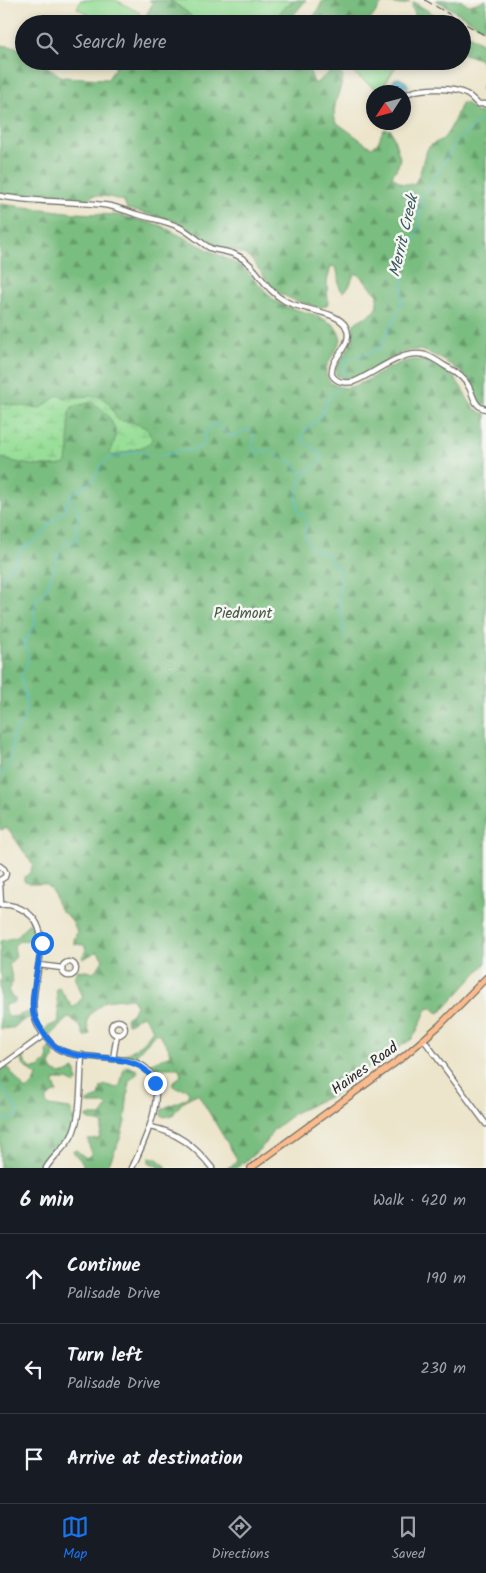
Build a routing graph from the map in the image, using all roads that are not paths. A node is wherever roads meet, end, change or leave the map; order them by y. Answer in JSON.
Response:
{"nodes":[{"id":1,"x":411,"y":92,"type":"edge"},
{"id":2,"x":486,"y":104,"type":"edge"},
{"id":3,"x":0,"y":196,"type":"edge"},
{"id":4,"x":486,"y":409,"type":"edge"},
{"id":5,"x":0,"y":866,"type":"edge"},
{"id":6,"x":0,"y":880,"type":"edge"},
{"id":7,"x":0,"y":884,"type":"edge"},
{"id":8,"x":0,"y":905,"type":"edge"},
{"id":9,"x":39,"y":965,"type":"junction"},
{"id":10,"x":62,"y":968,"type":"dead end"},
{"id":11,"x":486,"y":978,"type":"edge"},
{"id":12,"x":117,"y":1034,"type":"dead end"},
{"id":13,"x":44,"y":1035,"type":"junction"},
{"id":14,"x":424,"y":1040,"type":"junction"},
{"id":15,"x":82,"y":1055,"type":"junction"},
{"id":16,"x":112,"y":1059,"type":"junction"},
{"id":17,"x":0,"y":1067,"type":"edge"},
{"id":18,"x":486,"y":1124,"type":"edge"},
{"id":19,"x":150,"y":1127,"type":"junction"},
{"id":20,"x":253,"y":1167,"type":"edge"},
{"id":21,"x":46,"y":1168,"type":"edge"},
{"id":22,"x":132,"y":1168,"type":"edge"},
{"id":23,"x":212,"y":1168,"type":"edge"}],
"edges":[{"from":1,"to":2,"type":"street"},
{"from":3,"to":4,"type":"street"},
{"from":5,"to":6,"type":"street"},
{"from":7,"to":8,"type":"street"},
{"from":8,"to":9,"type":"street"},
{"from":9,"to":10,"type":"street"},
{"from":9,"to":13,"type":"street"},
{"from":11,"to":14,"type":"main road","name":"Haines Road"},
{"from":12,"to":16,"type":"street"},
{"from":13,"to":15,"type":"street"},
{"from":13,"to":17,"type":"street"},
{"from":14,"to":18,"type":"street"},
{"from":14,"to":20,"type":"main road","name":"Haines Road"},
{"from":15,"to":16,"type":"street"},
{"from":15,"to":21,"type":"street"},
{"from":16,"to":19,"type":"street"},
{"from":19,"to":22,"type":"street"},
{"from":19,"to":23,"type":"street"}]}
